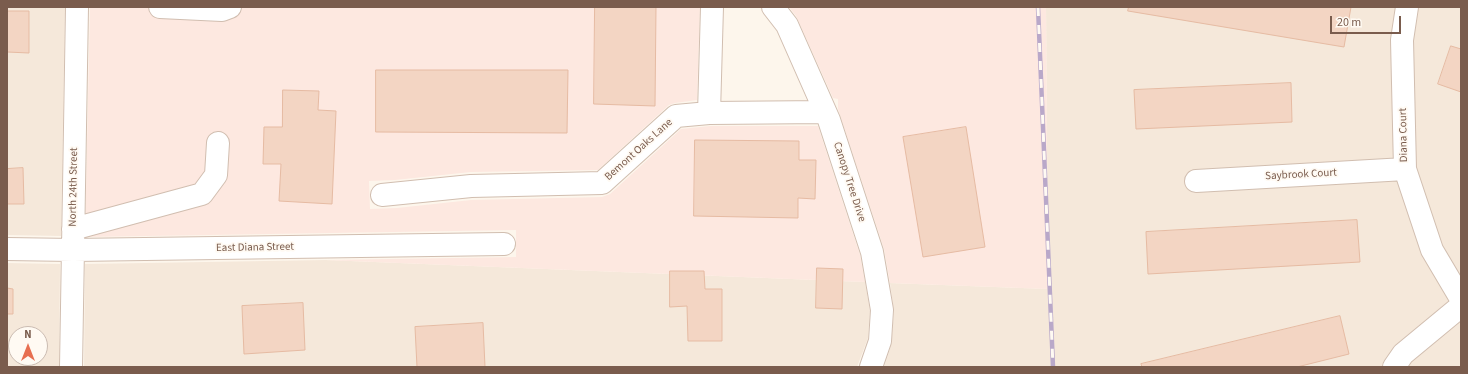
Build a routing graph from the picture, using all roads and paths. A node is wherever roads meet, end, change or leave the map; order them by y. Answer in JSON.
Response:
{"nodes":[{"id":1,"x":77,"y":7,"type":"edge"},
{"id":2,"x":160,"y":7,"type":"edge"},
{"id":3,"x":230,"y":7,"type":"edge"},
{"id":4,"x":712,"y":7,"type":"edge"},
{"id":5,"x":773,"y":7,"type":"edge"},
{"id":6,"x":1407,"y":7,"type":"edge"},
{"id":7,"x":709,"y":112,"type":"junction"},
{"id":8,"x":826,"y":112,"type":"junction"},
{"id":9,"x":218,"y":143,"type":"dead end"},
{"id":10,"x":1405,"y":169,"type":"junction"},
{"id":11,"x":1196,"y":181,"type":"dead end"},
{"id":12,"x":382,"y":195,"type":"dead end"},
{"id":13,"x":73,"y":229,"type":"junction"},
{"id":14,"x":504,"y":244,"type":"dead end"},
{"id":15,"x":7,"y":249,"type":"edge"},
{"id":16,"x":73,"y":250,"type":"junction"},
{"id":17,"x":1461,"y":299,"type":"edge"},
{"id":18,"x":1461,"y":306,"type":"edge"},
{"id":19,"x":72,"y":367,"type":"edge"},
{"id":20,"x":871,"y":367,"type":"edge"},
{"id":21,"x":1394,"y":367,"type":"edge"}],
"edges":[{"from":1,"to":13,"type":"street","name":"North 24th Street"},
{"from":2,"to":3,"type":"street"},
{"from":4,"to":7,"type":"street"},
{"from":5,"to":8,"type":"street","name":"Canopy Tree Drive"},
{"from":6,"to":10,"type":"street","name":"Diana Court"},
{"from":7,"to":8,"type":"street","name":"Bemont Oaks Lane"},
{"from":7,"to":12,"type":"street","name":"Bemont Oaks Lane"},
{"from":8,"to":20,"type":"street","name":"Canopy Tree Drive"},
{"from":9,"to":13,"type":"street"},
{"from":10,"to":11,"type":"street","name":"Saybrook Court"},
{"from":10,"to":17,"type":"street","name":"Diana Court"},
{"from":13,"to":16,"type":"street","name":"North 24th Street"},
{"from":14,"to":16,"type":"street","name":"East Diana Street"},
{"from":15,"to":16,"type":"street","name":"East Diana Street"},
{"from":16,"to":19,"type":"street","name":"North 24th Street"},
{"from":18,"to":21,"type":"street"}]}
